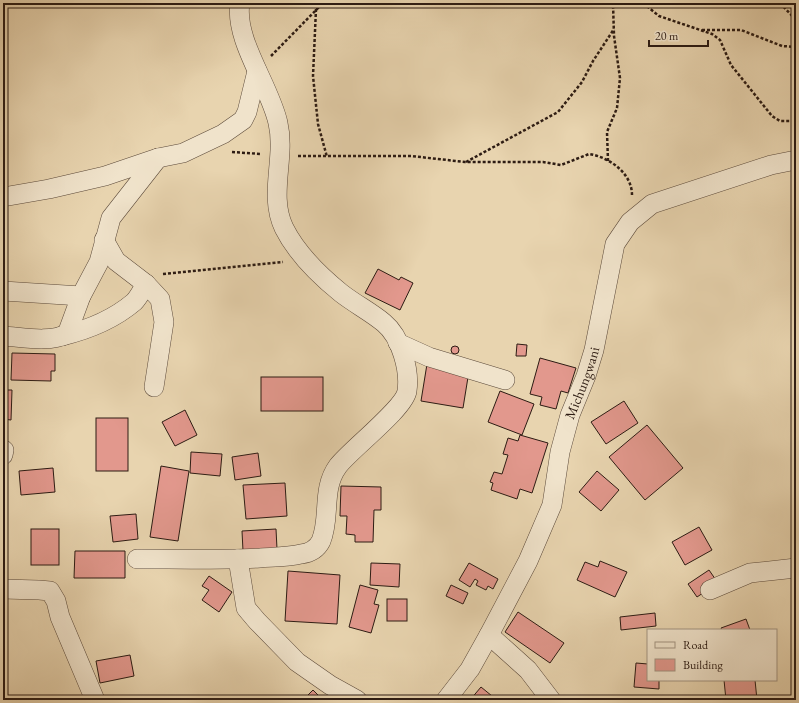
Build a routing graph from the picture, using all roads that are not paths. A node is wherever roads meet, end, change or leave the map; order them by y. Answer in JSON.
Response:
{"nodes":[{"id":1,"x":240,"y":3,"type":"edge"},
{"id":2,"x":257,"y":71,"type":"junction"},
{"id":3,"x":158,"y":158,"type":"junction"},
{"id":4,"x":796,"y":160,"type":"edge"},
{"id":5,"x":3,"y":197,"type":"edge"},
{"id":6,"x":104,"y":240,"type":"junction"},
{"id":7,"x":141,"y":280,"type":"junction"},
{"id":8,"x":5,"y":294,"type":"edge"},
{"id":9,"x":80,"y":296,"type":"junction"},
{"id":10,"x":3,"y":336,"type":"edge"},
{"id":11,"x":62,"y":336,"type":"junction"},
{"id":12,"x":398,"y":343,"type":"junction"},
{"id":13,"x":505,"y":380,"type":"dead end"},
{"id":14,"x":154,"y":388,"type":"dead end"},
{"id":15,"x":137,"y":559,"type":"dead end"},
{"id":16,"x":238,"y":559,"type":"junction"},
{"id":17,"x":796,"y":568,"type":"edge"},
{"id":18,"x":3,"y":589,"type":"edge"},
{"id":19,"x":710,"y":590,"type":"dead end"},
{"id":20,"x":489,"y":635,"type":"junction"},
{"id":21,"x":95,"y":700,"type":"edge"},
{"id":22,"x":357,"y":700,"type":"edge"},
{"id":23,"x":446,"y":700,"type":"edge"},
{"id":24,"x":551,"y":700,"type":"edge"}],
"edges":[{"from":1,"to":2,"type":"street"},
{"from":2,"to":3,"type":"street"},
{"from":2,"to":12,"type":"street"},
{"from":3,"to":5,"type":"street"},
{"from":3,"to":6,"type":"street"},
{"from":4,"to":20,"type":"street","name":"Michungwani"},
{"from":6,"to":7,"type":"street"},
{"from":6,"to":9,"type":"street"},
{"from":7,"to":11,"type":"street"},
{"from":7,"to":14,"type":"street"},
{"from":8,"to":9,"type":"street"},
{"from":9,"to":11,"type":"street"},
{"from":10,"to":11,"type":"street"},
{"from":12,"to":13,"type":"street"},
{"from":12,"to":16,"type":"street"},
{"from":15,"to":16,"type":"street"},
{"from":16,"to":22,"type":"street"},
{"from":17,"to":19,"type":"street"},
{"from":18,"to":21,"type":"street"},
{"from":20,"to":23,"type":"street","name":"Michungwani"},
{"from":20,"to":24,"type":"street"}]}
